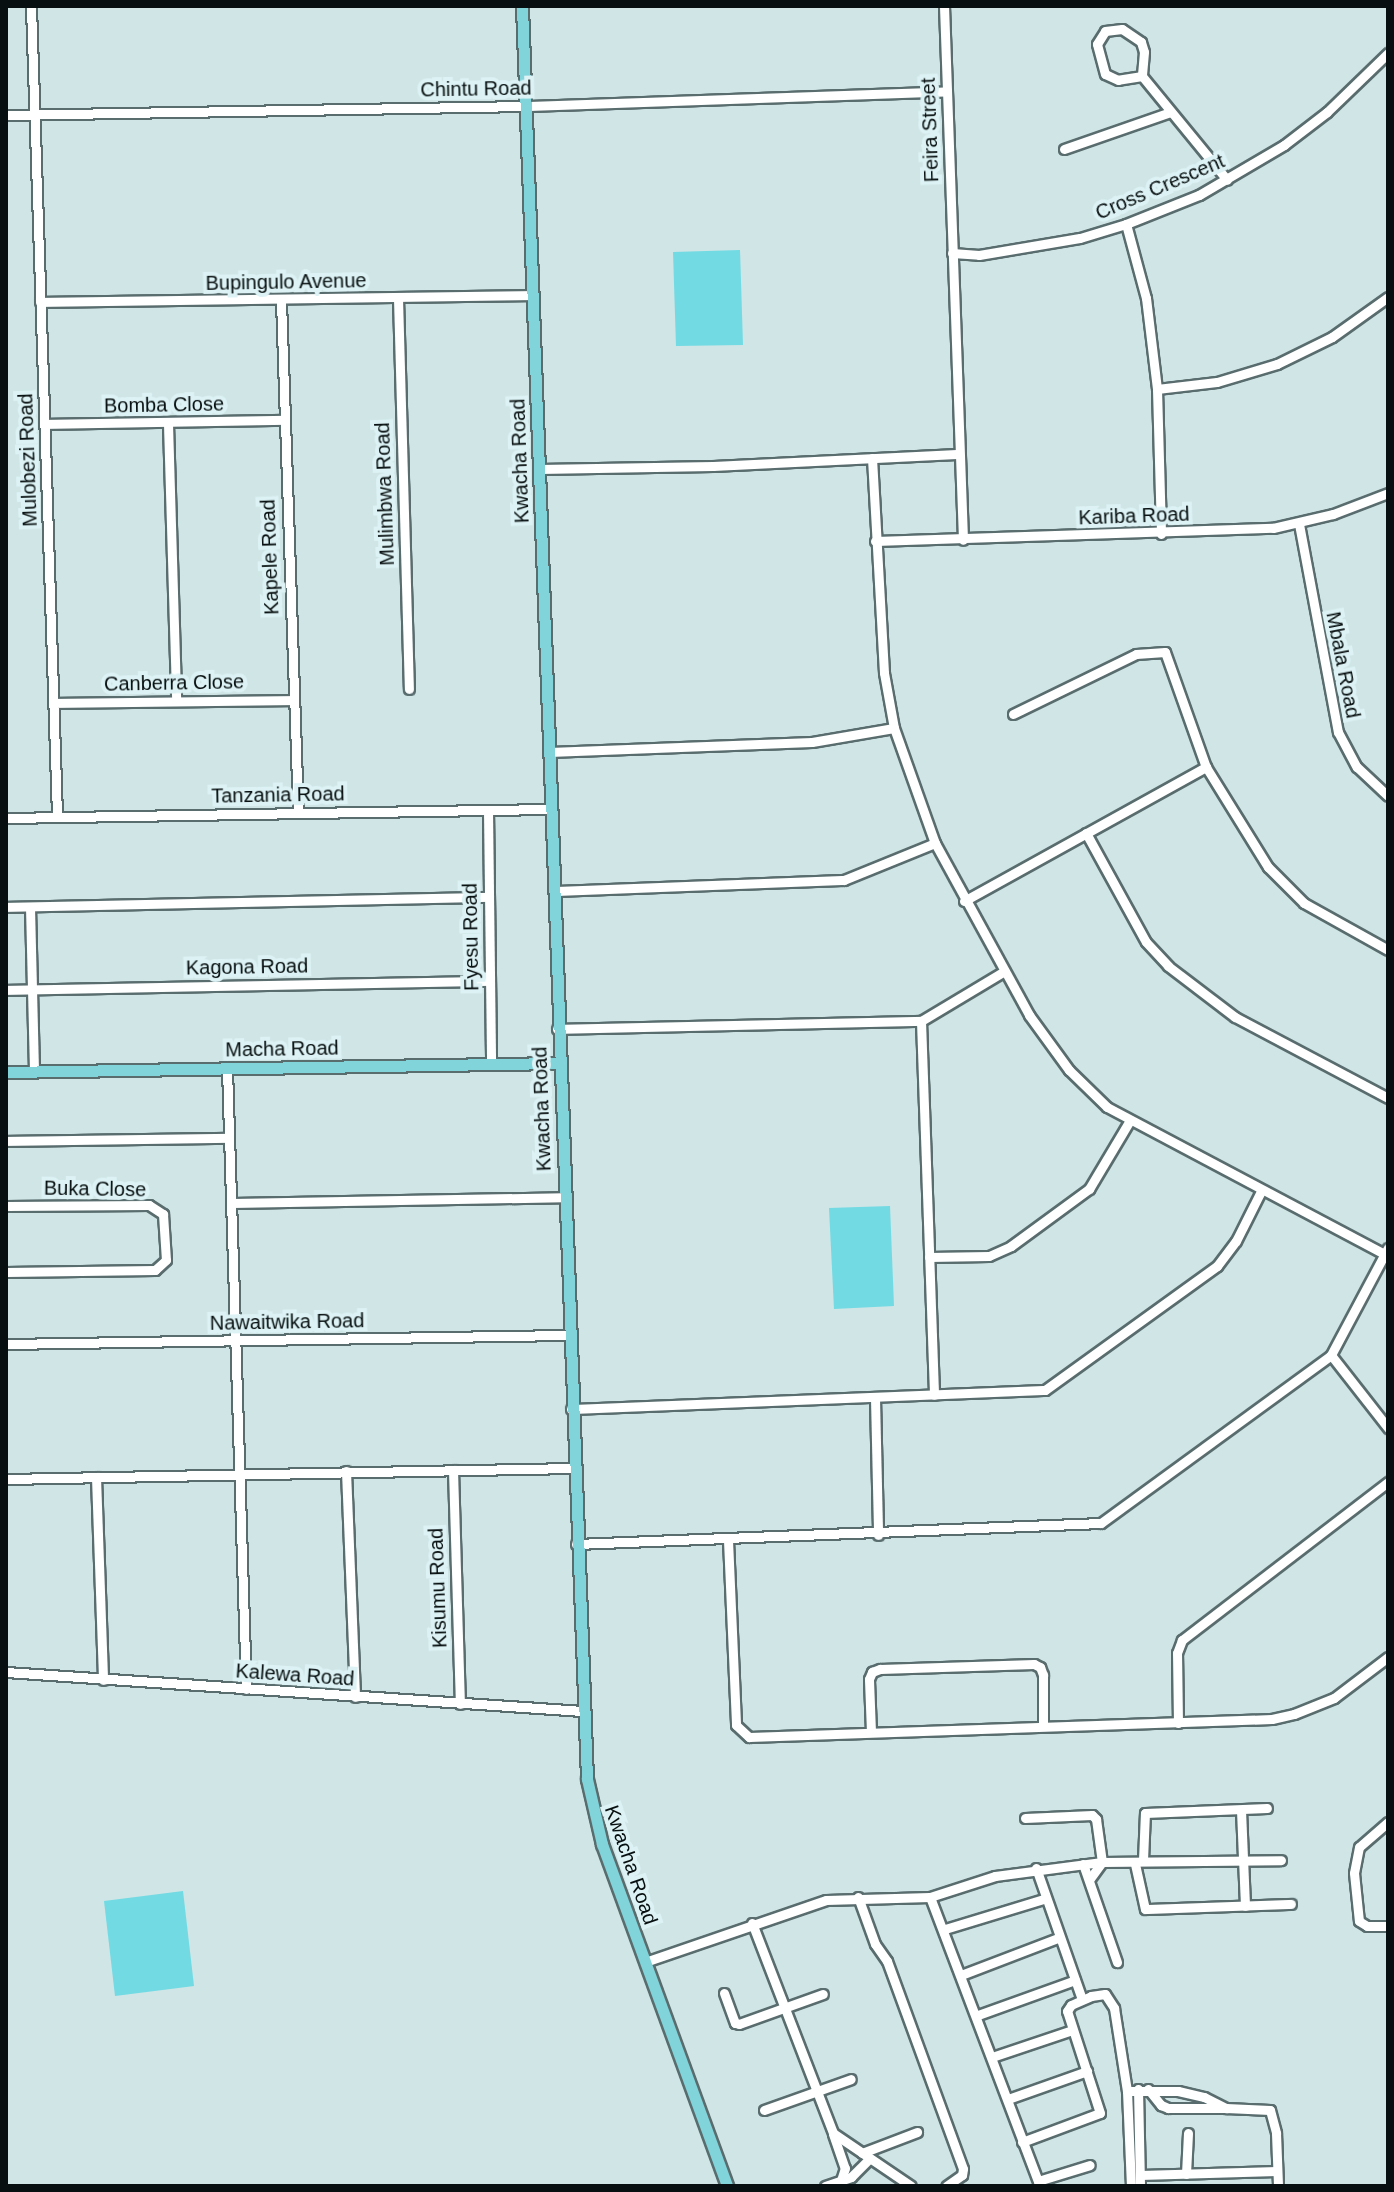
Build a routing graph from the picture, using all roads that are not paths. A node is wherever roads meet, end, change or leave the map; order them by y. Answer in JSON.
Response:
{"nodes":[{"id":1,"x":31,"y":6,"type":"edge"},
{"id":2,"x":522,"y":6,"type":"edge"},
{"id":3,"x":944,"y":6,"type":"edge"},
{"id":4,"x":1388,"y":53,"type":"edge"},
{"id":5,"x":1142,"y":76,"type":"junction"},
{"id":6,"x":947,"y":91,"type":"junction"},
{"id":7,"x":526,"y":106,"type":"junction"},
{"id":8,"x":1170,"y":112,"type":"junction"},
{"id":9,"x":33,"y":114,"type":"junction"},
{"id":10,"x":6,"y":115,"type":"edge"},
{"id":11,"x":1064,"y":149,"type":"dead end"},
{"id":12,"x":1227,"y":180,"type":"junction"},
{"id":13,"x":1126,"y":224,"type":"junction"},
{"id":14,"x":952,"y":253,"type":"junction"},
{"id":15,"x":532,"y":295,"type":"junction"},
{"id":16,"x":1388,"y":297,"type":"edge"},
{"id":17,"x":398,"y":298,"type":"junction"},
{"id":18,"x":281,"y":300,"type":"junction"},
{"id":19,"x":40,"y":302,"type":"junction"},
{"id":20,"x":1157,"y":389,"type":"junction"},
{"id":21,"x":283,"y":420,"type":"junction"},
{"id":22,"x":45,"y":424,"type":"junction"},
{"id":23,"x":168,"y":424,"type":"junction"},
{"id":24,"x":957,"y":454,"type":"junction"},
{"id":25,"x":872,"y":458,"type":"junction"},
{"id":26,"x":539,"y":469,"type":"junction"},
{"id":27,"x":1388,"y":493,"type":"edge"},
{"id":28,"x":1299,"y":524,"type":"junction"},
{"id":29,"x":1161,"y":534,"type":"junction"},
{"id":30,"x":963,"y":540,"type":"junction"},
{"id":31,"x":875,"y":541,"type":"junction"},
{"id":32,"x":409,"y":689,"type":"dead end"},
{"id":33,"x":176,"y":700,"type":"junction"},
{"id":34,"x":294,"y":700,"type":"junction"},
{"id":35,"x":54,"y":703,"type":"junction"},
{"id":36,"x":1013,"y":714,"type":"dead end"},
{"id":37,"x":894,"y":728,"type":"junction"},
{"id":38,"x":549,"y":752,"type":"junction"},
{"id":39,"x":1206,"y":767,"type":"junction"},
{"id":40,"x":1388,"y":796,"type":"edge"},
{"id":41,"x":550,"y":809,"type":"junction"},
{"id":42,"x":488,"y":810,"type":"junction"},
{"id":43,"x":298,"y":812,"type":"junction"},
{"id":44,"x":57,"y":817,"type":"junction"},
{"id":45,"x":6,"y":818,"type":"edge"},
{"id":46,"x":1086,"y":833,"type":"junction"},
{"id":47,"x":935,"y":843,"type":"junction"},
{"id":48,"x":554,"y":891,"type":"junction"},
{"id":49,"x":488,"y":897,"type":"junction"},
{"id":50,"x":964,"y":901,"type":"junction"},
{"id":51,"x":6,"y":907,"type":"edge"},
{"id":52,"x":30,"y":907,"type":"junction"},
{"id":53,"x":1388,"y":950,"type":"edge"},
{"id":54,"x":1003,"y":972,"type":"junction"},
{"id":55,"x":489,"y":981,"type":"junction"},
{"id":56,"x":32,"y":989,"type":"junction"},
{"id":57,"x":6,"y":990,"type":"edge"},
{"id":58,"x":921,"y":1021,"type":"junction"},
{"id":59,"x":557,"y":1029,"type":"junction"},
{"id":60,"x":491,"y":1063,"type":"junction"},
{"id":61,"x":559,"y":1063,"type":"junction"},
{"id":62,"x":227,"y":1068,"type":"junction"},
{"id":63,"x":6,"y":1072,"type":"edge"},
{"id":64,"x":34,"y":1072,"type":"junction"},
{"id":65,"x":1388,"y":1098,"type":"edge"},
{"id":66,"x":1129,"y":1122,"type":"junction"},
{"id":67,"x":228,"y":1138,"type":"junction"},
{"id":68,"x":6,"y":1141,"type":"edge"},
{"id":69,"x":1261,"y":1191,"type":"junction"},
{"id":70,"x":563,"y":1197,"type":"junction"},
{"id":71,"x":232,"y":1203,"type":"junction"},
{"id":72,"x":6,"y":1206,"type":"edge"},
{"id":73,"x":1387,"y":1253,"type":"edge"},
{"id":74,"x":929,"y":1257,"type":"junction"},
{"id":75,"x":6,"y":1272,"type":"edge"},
{"id":76,"x":568,"y":1335,"type":"junction"},
{"id":77,"x":235,"y":1341,"type":"junction"},
{"id":78,"x":6,"y":1344,"type":"edge"},
{"id":79,"x":1331,"y":1355,"type":"junction"},
{"id":80,"x":934,"y":1395,"type":"junction"},
{"id":81,"x":875,"y":1398,"type":"junction"},
{"id":82,"x":571,"y":1409,"type":"junction"},
{"id":83,"x":1388,"y":1428,"type":"edge"},
{"id":84,"x":573,"y":1468,"type":"junction"},
{"id":85,"x":453,"y":1470,"type":"junction"},
{"id":86,"x":346,"y":1471,"type":"junction"},
{"id":87,"x":240,"y":1473,"type":"junction"},
{"id":88,"x":96,"y":1477,"type":"junction"},
{"id":89,"x":6,"y":1479,"type":"edge"},
{"id":90,"x":1388,"y":1482,"type":"edge"},
{"id":91,"x":878,"y":1535,"type":"junction"},
{"id":92,"x":728,"y":1540,"type":"junction"},
{"id":93,"x":576,"y":1544,"type":"junction"},
{"id":94,"x":1388,"y":1657,"type":"edge"},
{"id":95,"x":6,"y":1672,"type":"edge"},
{"id":96,"x":103,"y":1680,"type":"junction"},
{"id":97,"x":246,"y":1689,"type":"junction"},
{"id":98,"x":355,"y":1697,"type":"junction"},
{"id":99,"x":460,"y":1704,"type":"junction"},
{"id":100,"x":582,"y":1711,"type":"junction"},
{"id":101,"x":1178,"y":1723,"type":"junction"},
{"id":102,"x":1043,"y":1726,"type":"junction"},
{"id":103,"x":871,"y":1732,"type":"junction"},
{"id":104,"x":1267,"y":1808,"type":"dead end"},
{"id":105,"x":1241,"y":1810,"type":"junction"},
{"id":106,"x":1025,"y":1818,"type":"dead end"},
{"id":107,"x":1388,"y":1822,"type":"edge"},
{"id":108,"x":1243,"y":1858,"type":"junction"},
{"id":109,"x":1281,"y":1860,"type":"dead end"},
{"id":110,"x":1102,"y":1862,"type":"junction"},
{"id":111,"x":1139,"y":1862,"type":"junction"},
{"id":112,"x":1083,"y":1864,"type":"junction"},
{"id":113,"x":1036,"y":1868,"type":"junction"},
{"id":114,"x":1089,"y":1880,"type":"junction"},
{"id":115,"x":858,"y":1897,"type":"junction"},
{"id":116,"x":930,"y":1897,"type":"junction"},
{"id":117,"x":1044,"y":1899,"type":"junction"},
{"id":118,"x":1291,"y":1904,"type":"dead end"},
{"id":119,"x":1245,"y":1906,"type":"junction"},
{"id":120,"x":752,"y":1923,"type":"junction"},
{"id":121,"x":1388,"y":1926,"type":"edge"},
{"id":122,"x":945,"y":1929,"type":"junction"},
{"id":123,"x":1058,"y":1938,"type":"junction"},
{"id":124,"x":645,"y":1962,"type":"junction"},
{"id":125,"x":1117,"y":1962,"type":"dead end"},
{"id":126,"x":961,"y":1975,"type":"junction"},
{"id":127,"x":1075,"y":1980,"type":"junction"},
{"id":128,"x":724,"y":1993,"type":"dead end"},
{"id":129,"x":823,"y":1994,"type":"dead end"},
{"id":130,"x":1082,"y":1999,"type":"junction"},
{"id":131,"x":785,"y":2008,"type":"junction"},
{"id":132,"x":978,"y":2015,"type":"junction"},
{"id":133,"x":1072,"y":2030,"type":"junction"},
{"id":134,"x":992,"y":2057,"type":"junction"},
{"id":135,"x":1087,"y":2071,"type":"junction"},
{"id":136,"x":851,"y":2079,"type":"dead end"},
{"id":137,"x":1138,"y":2090,"type":"junction"},
{"id":138,"x":817,"y":2091,"type":"junction"},
{"id":139,"x":1008,"y":2099,"type":"junction"},
{"id":140,"x":1226,"y":2108,"type":"junction"},
{"id":141,"x":764,"y":2110,"type":"dead end"},
{"id":142,"x":917,"y":2132,"type":"dead end"},
{"id":143,"x":833,"y":2133,"type":"junction"},
{"id":144,"x":1188,"y":2133,"type":"dead end"},
{"id":145,"x":1022,"y":2142,"type":"junction"},
{"id":146,"x":1134,"y":2151,"type":"junction"},
{"id":147,"x":865,"y":2156,"type":"junction"},
{"id":148,"x":1090,"y":2165,"type":"dead end"},
{"id":149,"x":1277,"y":2171,"type":"junction"},
{"id":150,"x":1186,"y":2174,"type":"junction"},
{"id":151,"x":1140,"y":2175,"type":"junction"},
{"id":152,"x":841,"y":2180,"type":"junction"},
{"id":153,"x":1039,"y":2183,"type":"edge"},
{"id":154,"x":727,"y":2186,"type":"edge"},
{"id":155,"x":825,"y":2186,"type":"edge"},
{"id":156,"x":911,"y":2186,"type":"edge"},
{"id":157,"x":946,"y":2186,"type":"edge"},
{"id":158,"x":1131,"y":2186,"type":"edge"},
{"id":159,"x":1140,"y":2186,"type":"edge"},
{"id":160,"x":1278,"y":2186,"type":"edge"}],
"edges":[{"from":1,"to":9,"type":"street","name":"Mulobezi Road"},
{"from":2,"to":7,"type":"main road","name":"Kwacha Road"},
{"from":3,"to":6,"type":"street","name":"Feira Street"},
{"from":4,"to":12,"type":"street","name":"Cross Crescent"},
{"from":5,"to":5,"type":"street"},
{"from":5,"to":8,"type":"street"},
{"from":6,"to":7,"type":"street","name":"Chintu Road"},
{"from":6,"to":14,"type":"street","name":"Feira Street"},
{"from":7,"to":9,"type":"street","name":"Chintu Road"},
{"from":7,"to":15,"type":"main road","name":"Kwacha Road"},
{"from":8,"to":11,"type":"street"},
{"from":8,"to":12,"type":"street"},
{"from":9,"to":10,"type":"street","name":"Chintu Road"},
{"from":9,"to":19,"type":"street","name":"Mulobezi Road"},
{"from":12,"to":13,"type":"street","name":"Cross Crescent"},
{"from":13,"to":14,"type":"street","name":"Cross Crescent"},
{"from":13,"to":20,"type":"street"},
{"from":14,"to":24,"type":"street","name":"Feira Street"},
{"from":15,"to":17,"type":"street","name":"Bupingulo Avenue"},
{"from":15,"to":26,"type":"main road","name":"Kwacha Road"},
{"from":16,"to":20,"type":"street"},
{"from":17,"to":18,"type":"street","name":"Bupingulo Avenue"},
{"from":17,"to":32,"type":"street","name":"Mulimbwa Road"},
{"from":18,"to":19,"type":"street","name":"Bupingulo Avenue"},
{"from":18,"to":21,"type":"street","name":"Kapele Road"},
{"from":19,"to":22,"type":"street","name":"Mulobezi Road"},
{"from":20,"to":29,"type":"street"},
{"from":21,"to":23,"type":"street","name":"Bomba Close"},
{"from":21,"to":34,"type":"street","name":"Kapele Road"},
{"from":22,"to":23,"type":"street","name":"Bomba Close"},
{"from":22,"to":35,"type":"street","name":"Mulobezi Road"},
{"from":23,"to":33,"type":"street"},
{"from":24,"to":25,"type":"street"},
{"from":24,"to":30,"type":"street","name":"Feira Street"},
{"from":25,"to":26,"type":"street"},
{"from":25,"to":31,"type":"street"},
{"from":26,"to":38,"type":"main road","name":"Kwacha Road"},
{"from":27,"to":28,"type":"street","name":"Kariba Road"},
{"from":28,"to":29,"type":"street","name":"Kariba Road"},
{"from":28,"to":40,"type":"street","name":"Mbala Road"},
{"from":29,"to":30,"type":"street","name":"Kariba Road"},
{"from":30,"to":31,"type":"street","name":"Kariba Road"},
{"from":31,"to":37,"type":"street"},
{"from":33,"to":34,"type":"street","name":"Canberra Close"},
{"from":33,"to":35,"type":"street","name":"Canberra Close"},
{"from":34,"to":43,"type":"street","name":"Kapele Road"},
{"from":35,"to":44,"type":"street","name":"Mulobezi Road"},
{"from":36,"to":39,"type":"street"},
{"from":37,"to":38,"type":"street"},
{"from":37,"to":47,"type":"street"},
{"from":38,"to":41,"type":"main road","name":"Kwacha Road"},
{"from":39,"to":46,"type":"street"},
{"from":39,"to":53,"type":"street"},
{"from":41,"to":42,"type":"street","name":"Tanzania Road"},
{"from":41,"to":48,"type":"main road","name":"Kwacha Road"},
{"from":42,"to":43,"type":"street","name":"Tanzania Road"},
{"from":42,"to":49,"type":"street","name":"Fyesu Road"},
{"from":43,"to":44,"type":"street","name":"Tanzania Road"},
{"from":44,"to":45,"type":"street","name":"Tanzania Road"},
{"from":46,"to":50,"type":"street"},
{"from":46,"to":65,"type":"street"},
{"from":47,"to":48,"type":"street"},
{"from":47,"to":50,"type":"street"},
{"from":48,"to":59,"type":"main road","name":"Kwacha Road"},
{"from":49,"to":52,"type":"street"},
{"from":49,"to":55,"type":"street","name":"Fyesu Road"},
{"from":50,"to":54,"type":"street"},
{"from":51,"to":52,"type":"street"},
{"from":52,"to":56,"type":"street"},
{"from":54,"to":58,"type":"street"},
{"from":54,"to":66,"type":"street"},
{"from":55,"to":56,"type":"street","name":"Kagona Road"},
{"from":55,"to":60,"type":"street","name":"Fyesu Road"},
{"from":56,"to":57,"type":"street","name":"Kagona Road"},
{"from":56,"to":64,"type":"street"},
{"from":58,"to":59,"type":"street"},
{"from":58,"to":74,"type":"street"},
{"from":59,"to":61,"type":"main road","name":"Kwacha Road"},
{"from":60,"to":61,"type":"main road","name":"Macha Road"},
{"from":60,"to":62,"type":"main road","name":"Macha Road"},
{"from":61,"to":70,"type":"main road","name":"Kwacha Road"},
{"from":62,"to":64,"type":"main road","name":"Macha Road"},
{"from":62,"to":67,"type":"street"},
{"from":63,"to":64,"type":"main road","name":"Macha Road"},
{"from":66,"to":69,"type":"street"},
{"from":66,"to":74,"type":"street"},
{"from":67,"to":68,"type":"street"},
{"from":67,"to":71,"type":"street"},
{"from":69,"to":73,"type":"street"},
{"from":69,"to":80,"type":"street"},
{"from":70,"to":71,"type":"street"},
{"from":70,"to":76,"type":"main road","name":"Kwacha Road"},
{"from":71,"to":77,"type":"street"},
{"from":72,"to":75,"type":"street","name":"Buka Close"},
{"from":73,"to":79,"type":"street"},
{"from":74,"to":80,"type":"street"},
{"from":76,"to":77,"type":"street","name":"Nawaitwika Road"},
{"from":76,"to":82,"type":"main road","name":"Kwacha Road"},
{"from":77,"to":78,"type":"street","name":"Nawaitwika Road"},
{"from":77,"to":87,"type":"street"},
{"from":79,"to":83,"type":"street"},
{"from":79,"to":91,"type":"street"},
{"from":80,"to":81,"type":"street"},
{"from":81,"to":82,"type":"street"},
{"from":81,"to":91,"type":"street"},
{"from":82,"to":84,"type":"main road","name":"Kwacha Road"},
{"from":84,"to":85,"type":"street"},
{"from":84,"to":93,"type":"main road","name":"Kwacha Road"},
{"from":85,"to":86,"type":"street"},
{"from":85,"to":99,"type":"street","name":"Kisumu Road"},
{"from":86,"to":87,"type":"street"},
{"from":86,"to":98,"type":"street"},
{"from":87,"to":88,"type":"street"},
{"from":87,"to":97,"type":"street"},
{"from":88,"to":89,"type":"street"},
{"from":88,"to":96,"type":"street"},
{"from":90,"to":101,"type":"street"},
{"from":91,"to":92,"type":"street"},
{"from":92,"to":93,"type":"street"},
{"from":92,"to":103,"type":"street"},
{"from":93,"to":100,"type":"main road","name":"Kwacha Road"},
{"from":94,"to":101,"type":"street"},
{"from":95,"to":96,"type":"street","name":"Kalewa Road"},
{"from":96,"to":97,"type":"street","name":"Kalewa Road"},
{"from":97,"to":98,"type":"street","name":"Kalewa Road"},
{"from":98,"to":99,"type":"street","name":"Kalewa Road"},
{"from":99,"to":100,"type":"street","name":"Kalewa Road"},
{"from":100,"to":124,"type":"main road","name":"Kwacha Road"},
{"from":101,"to":102,"type":"street"},
{"from":102,"to":103,"type":"street"},
{"from":102,"to":103,"type":"street"},
{"from":104,"to":105,"type":"street"},
{"from":105,"to":108,"type":"street"},
{"from":105,"to":111,"type":"street"},
{"from":106,"to":110,"type":"street"},
{"from":107,"to":121,"type":"street"},
{"from":108,"to":109,"type":"street"},
{"from":108,"to":111,"type":"street"},
{"from":108,"to":119,"type":"street"},
{"from":110,"to":111,"type":"street"},
{"from":110,"to":112,"type":"street"},
{"from":110,"to":114,"type":"street"},
{"from":111,"to":119,"type":"street"},
{"from":112,"to":113,"type":"street"},
{"from":112,"to":114,"type":"street"},
{"from":113,"to":116,"type":"street"},
{"from":113,"to":117,"type":"street"},
{"from":114,"to":125,"type":"street"},
{"from":115,"to":116,"type":"street"},
{"from":115,"to":120,"type":"street"},
{"from":115,"to":157,"type":"street"},
{"from":116,"to":122,"type":"street"},
{"from":117,"to":122,"type":"street"},
{"from":117,"to":123,"type":"street"},
{"from":118,"to":119,"type":"street"},
{"from":120,"to":124,"type":"street"},
{"from":120,"to":131,"type":"street"},
{"from":122,"to":126,"type":"street"},
{"from":123,"to":126,"type":"street"},
{"from":123,"to":127,"type":"street"},
{"from":124,"to":154,"type":"main road","name":"Kwacha Road"},
{"from":126,"to":132,"type":"street"},
{"from":127,"to":130,"type":"street"},
{"from":127,"to":132,"type":"street"},
{"from":128,"to":131,"type":"street"},
{"from":129,"to":131,"type":"street"},
{"from":130,"to":133,"type":"street"},
{"from":130,"to":137,"type":"street"},
{"from":131,"to":138,"type":"street"},
{"from":132,"to":134,"type":"street"},
{"from":133,"to":134,"type":"street"},
{"from":133,"to":135,"type":"street"},
{"from":134,"to":139,"type":"street"},
{"from":135,"to":139,"type":"street"},
{"from":135,"to":145,"type":"street"},
{"from":136,"to":138,"type":"street"},
{"from":137,"to":140,"type":"street"},
{"from":137,"to":140,"type":"street"},
{"from":137,"to":146,"type":"street"},
{"from":138,"to":141,"type":"street"},
{"from":138,"to":143,"type":"street"},
{"from":139,"to":145,"type":"street"},
{"from":140,"to":149,"type":"street"},
{"from":142,"to":147,"type":"street"},
{"from":143,"to":147,"type":"street"},
{"from":143,"to":152,"type":"street"},
{"from":144,"to":150,"type":"street"},
{"from":145,"to":153,"type":"street"},
{"from":146,"to":151,"type":"street"},
{"from":146,"to":158,"type":"street"},
{"from":147,"to":152,"type":"street"},
{"from":147,"to":156,"type":"street"},
{"from":148,"to":153,"type":"street"},
{"from":149,"to":150,"type":"street"},
{"from":149,"to":160,"type":"street"},
{"from":150,"to":151,"type":"street"},
{"from":151,"to":159,"type":"street"},
{"from":152,"to":155,"type":"street"}]}
